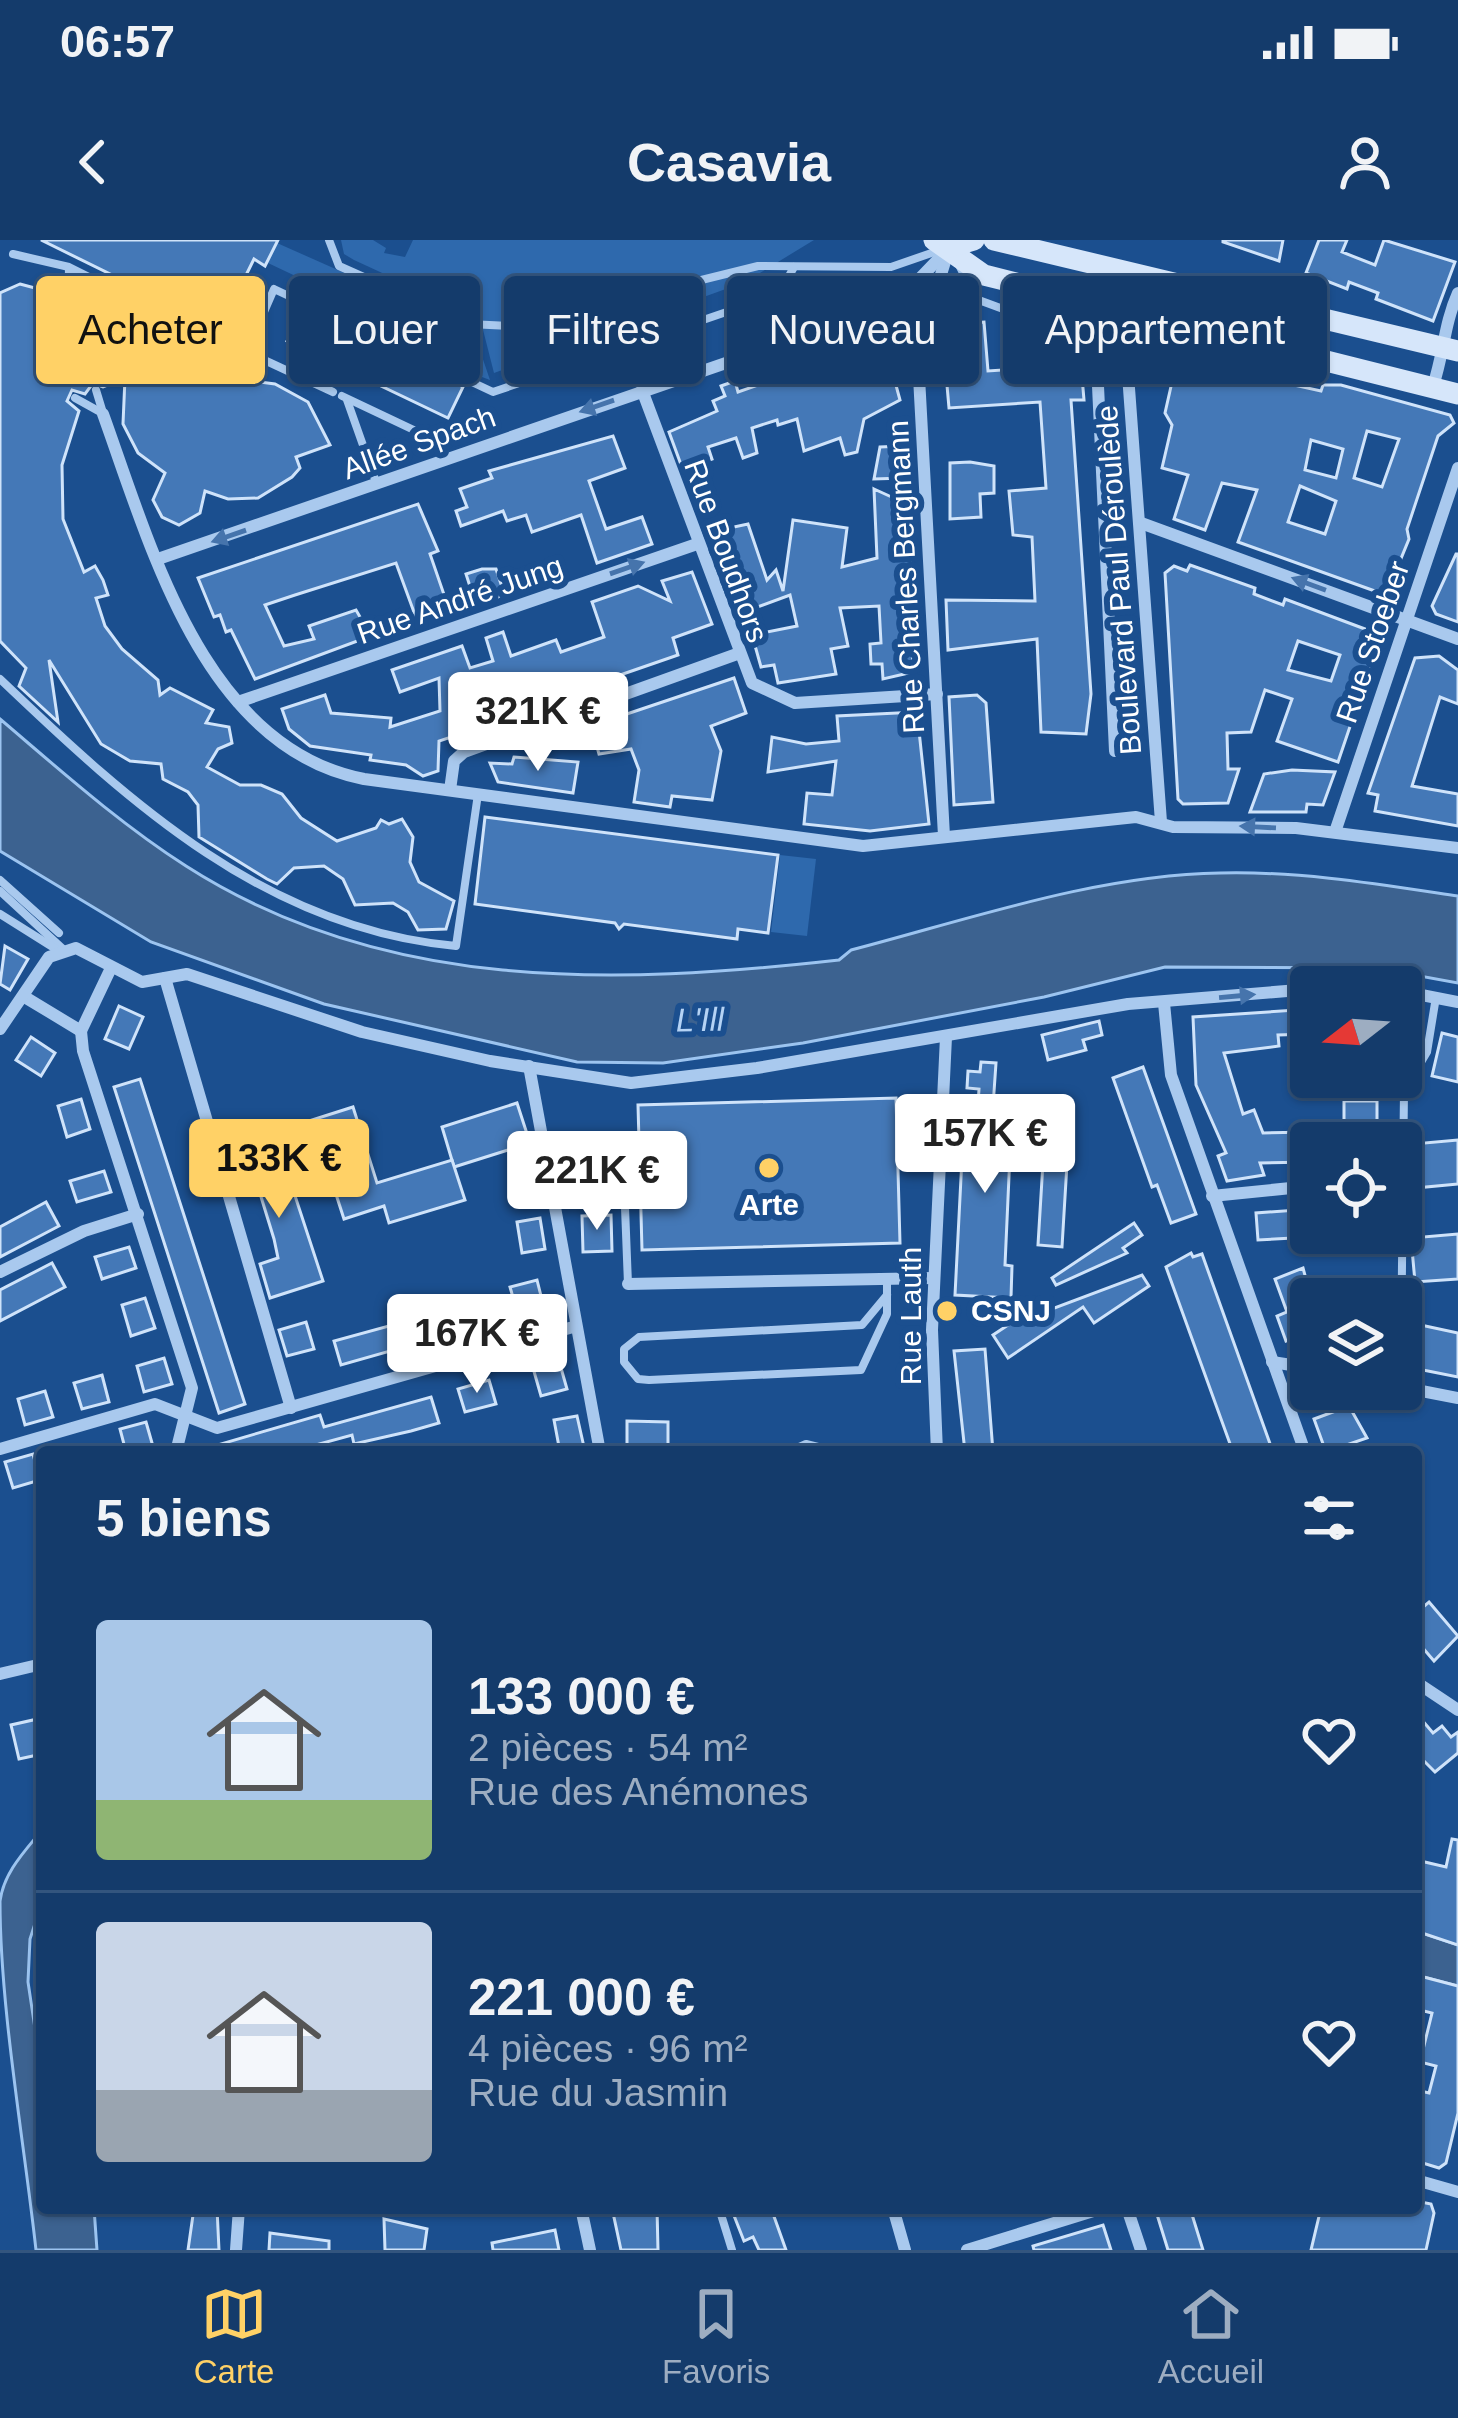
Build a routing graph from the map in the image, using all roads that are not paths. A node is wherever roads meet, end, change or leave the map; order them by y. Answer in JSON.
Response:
{"nodes":[{"id":1,"x":328,"y":240,"type":"edge"},
{"id":2,"x":974,"y":240,"type":"edge"},
{"id":3,"x":994,"y":240,"type":"edge"},
{"id":4,"x":946,"y":242,"type":"edge"},
{"id":5,"x":13,"y":254,"type":"dead end"},
{"id":6,"x":69,"y":267,"type":"junction"},
{"id":7,"x":794,"y":267,"type":"junction"},
{"id":8,"x":1136,"y":272,"type":"junction"},
{"id":9,"x":69,"y":276,"type":"edge"},
{"id":10,"x":87,"y":276,"type":"edge"},
{"id":11,"x":1135,"y":276,"type":"edge"},
{"id":12,"x":1003,"y":281,"type":"edge"},
{"id":13,"x":1458,"y":292,"type":"edge"},
{"id":14,"x":1003,"y":309,"type":"edge"},
{"id":15,"x":265,"y":310,"type":"edge"},
{"id":16,"x":1454,"y":345,"type":"edge"},
{"id":17,"x":265,"y":360,"type":"edge"},
{"id":18,"x":1327,"y":364,"type":"edge"},
{"id":19,"x":1098,"y":384,"type":"edge"},
{"id":20,"x":1131,"y":384,"type":"edge"},
{"id":21,"x":1432,"y":386,"type":"junction"},
{"id":22,"x":96,"y":390,"type":"dead end"},
{"id":23,"x":642,"y":390,"type":"junction"},
{"id":24,"x":1458,"y":394,"type":"edge"},
{"id":25,"x":340,"y":395,"type":"junction"},
{"id":26,"x":75,"y":398,"type":"dead end"},
{"id":27,"x":103,"y":414,"type":"junction"},
{"id":28,"x":448,"y":458,"type":"junction"},
{"id":29,"x":1458,"y":468,"type":"edge"},
{"id":30,"x":377,"y":484,"type":"junction"},
{"id":31,"x":1141,"y":523,"type":"junction"},
{"id":32,"x":697,"y":544,"type":"junction"},
{"id":33,"x":158,"y":559,"type":"junction"},
{"id":34,"x":1406,"y":619,"type":"junction"},
{"id":35,"x":1458,"y":639,"type":"edge"},
{"id":36,"x":737,"y":654,"type":"junction"},
{"id":37,"x":0,"y":679,"type":"edge"},
{"id":38,"x":937,"y":694,"type":"junction"},
{"id":39,"x":238,"y":702,"type":"junction"},
{"id":40,"x":1115,"y":751,"type":"dead end"},
{"id":41,"x":449,"y":790,"type":"junction"},
{"id":42,"x":478,"y":794,"type":"junction"},
{"id":43,"x":1161,"y":822,"type":"junction"},
{"id":44,"x":1335,"y":832,"type":"junction"},
{"id":45,"x":944,"y":836,"type":"junction"},
{"id":46,"x":1458,"y":848,"type":"edge"},
{"id":47,"x":0,"y":880,"type":"edge"},
{"id":48,"x":0,"y":891,"type":"edge"},
{"id":49,"x":0,"y":914,"type":"edge"},
{"id":50,"x":59,"y":933,"type":"dead end"},
{"id":51,"x":62,"y":951,"type":"junction"},
{"id":52,"x":111,"y":968,"type":"junction"},
{"id":53,"x":165,"y":978,"type":"junction"},
{"id":54,"x":1290,"y":991,"type":"edge"},
{"id":55,"x":1422,"y":995,"type":"edge"},
{"id":56,"x":23,"y":996,"type":"junction"},
{"id":57,"x":1436,"y":997,"type":"junction"},
{"id":58,"x":1458,"y":1002,"type":"edge"},
{"id":59,"x":1164,"y":1003,"type":"junction"},
{"id":60,"x":0,"y":1029,"type":"edge"},
{"id":61,"x":81,"y":1031,"type":"junction"},
{"id":62,"x":946,"y":1036,"type":"junction"},
{"id":63,"x":529,"y":1066,"type":"junction"},
{"id":64,"x":623,"y":1156,"type":"dead end"},
{"id":65,"x":1290,"y":1188,"type":"edge"},
{"id":66,"x":1212,"y":1196,"type":"junction"},
{"id":67,"x":138,"y":1214,"type":"junction"},
{"id":68,"x":0,"y":1272,"type":"edge"},
{"id":69,"x":887,"y":1278,"type":"junction"},
{"id":70,"x":933,"y":1278,"type":"junction"},
{"id":71,"x":1402,"y":1278,"type":"edge"},
{"id":72,"x":628,"y":1284,"type":"joint"},
{"id":73,"x":887,"y":1295,"type":"junction"},
{"id":74,"x":573,"y":1327,"type":"junction"},
{"id":75,"x":1272,"y":1362,"type":"junction"},
{"id":76,"x":1290,"y":1365,"type":"edge"},
{"id":77,"x":1422,"y":1391,"type":"edge"},
{"id":78,"x":1458,"y":1398,"type":"edge"},
{"id":79,"x":291,"y":1408,"type":"junction"},
{"id":80,"x":182,"y":1416,"type":"junction"},
{"id":81,"x":177,"y":1446,"type":"edge"},
{"id":82,"x":599,"y":1446,"type":"edge"},
{"id":83,"x":937,"y":1446,"type":"edge"},
{"id":84,"x":1303,"y":1446,"type":"edge"},
{"id":85,"x":0,"y":1449,"type":"edge"},
{"id":86,"x":35,"y":1665,"type":"edge"},
{"id":87,"x":0,"y":1674,"type":"edge"},
{"id":88,"x":1422,"y":1686,"type":"edge"},
{"id":89,"x":1458,"y":1710,"type":"edge"},
{"id":90,"x":1422,"y":2182,"type":"edge"},
{"id":91,"x":1454,"y":2191,"type":"edge"},
{"id":92,"x":239,"y":2214,"type":"edge"},
{"id":93,"x":582,"y":2214,"type":"edge"},
{"id":94,"x":721,"y":2214,"type":"edge"},
{"id":95,"x":895,"y":2214,"type":"edge"},
{"id":96,"x":1084,"y":2214,"type":"edge"},
{"id":97,"x":1129,"y":2214,"type":"edge"},
{"id":98,"x":236,"y":2250,"type":"edge"},
{"id":99,"x":590,"y":2250,"type":"edge"},
{"id":100,"x":731,"y":2250,"type":"edge"},
{"id":101,"x":905,"y":2250,"type":"edge"},
{"id":102,"x":967,"y":2250,"type":"edge"},
{"id":103,"x":1142,"y":2250,"type":"edge"}],
"edges":[{"from":1,"to":7,"type":"lane"},
{"from":2,"to":4,"type":"main road"},
{"from":3,"to":8,"type":"main road"},
{"from":4,"to":7,"type":"lane"},
{"from":4,"to":12,"type":"main road"},
{"from":4,"to":14,"type":"lane"},
{"from":4,"to":23,"type":"street","name":"Allée Spach"},
{"from":4,"to":38,"type":"street","name":"Rue Charles Bergmann"},
{"from":5,"to":6,"type":"lane"},
{"from":6,"to":9,"type":"lane"},
{"from":6,"to":10,"type":"lane"},
{"from":7,"to":15,"type":"lane"},
{"from":8,"to":11,"type":"street","name":"Boulevard Paul Déroulède"},
{"from":8,"to":16,"type":"main road"},
{"from":13,"to":16,"type":"street"},
{"from":16,"to":21,"type":"street"},
{"from":17,"to":25,"type":"lane"},
{"from":18,"to":21,"type":"main road"},
{"from":19,"to":40,"type":"street","name":"Boulevard Paul Déroulède"},
{"from":20,"to":31,"type":"street","name":"Boulevard Paul Déroulède"},
{"from":21,"to":24,"type":"main road"},
{"from":22,"to":27,"type":"lane"},
{"from":23,"to":28,"type":"street","name":"Allée Spach","one_way":true},
{"from":23,"to":32,"type":"street","name":"Rue Boudhors"},
{"from":25,"to":28,"type":"lane"},
{"from":25,"to":30,"type":"lane"},
{"from":26,"to":27,"type":"lane"},
{"from":27,"to":33,"type":"street"},
{"from":28,"to":30,"type":"street","name":"Allée Spach"},
{"from":29,"to":34,"type":"street","name":"Rue Stoeber"},
{"from":30,"to":33,"type":"street","name":"Allée Spach","one_way":true},
{"from":34,"to":31,"type":"street","one_way":true},
{"from":31,"to":43,"type":"street","name":"Boulevard Paul Déroulède"},
{"from":32,"to":36,"type":"street","name":"Rue Boudhors"},
{"from":39,"to":32,"type":"street","name":"Rue André Jung","one_way":true},
{"from":33,"to":39,"type":"street"},
{"from":34,"to":35,"type":"street"},
{"from":34,"to":44,"type":"street","name":"Rue Stoeber"},
{"from":36,"to":38,"type":"street","name":"Rue Boudhors"},
{"from":36,"to":41,"type":"street"},
{"from":37,"to":42,"type":"lane"},
{"from":38,"to":45,"type":"street","name":"Rue Charles Bergmann"},
{"from":39,"to":41,"type":"street"},
{"from":41,"to":42,"type":"street"},
{"from":42,"to":45,"type":"street"},
{"from":44,"to":43,"type":"street","one_way":true},
{"from":43,"to":45,"type":"street"},
{"from":44,"to":46,"type":"street"},
{"from":47,"to":50,"type":"lane"},
{"from":48,"to":51,"type":"lane"},
{"from":49,"to":51,"type":"lane"},
{"from":51,"to":52,"type":"street"},
{"from":51,"to":56,"type":"street"},
{"from":52,"to":53,"type":"street"},
{"from":52,"to":61,"type":"street"},
{"from":53,"to":63,"type":"street"},
{"from":53,"to":79,"type":"street"},
{"from":59,"to":54,"type":"street","one_way":true},
{"from":55,"to":57,"type":"street"},
{"from":56,"to":60,"type":"street"},
{"from":56,"to":61,"type":"street"},
{"from":57,"to":58,"type":"street"},
{"from":57,"to":71,"type":"lane"},
{"from":59,"to":62,"type":"street"},
{"from":59,"to":66,"type":"street"},
{"from":61,"to":67,"type":"street"},
{"from":62,"to":63,"type":"street"},
{"from":62,"to":70,"type":"street","name":"Rue Lauth"},
{"from":63,"to":74,"type":"street"},
{"from":64,"to":72,"type":"lane"},
{"from":65,"to":66,"type":"street"},
{"from":66,"to":75,"type":"street"},
{"from":67,"to":68,"type":"street"},
{"from":67,"to":80,"type":"street"},
{"from":69,"to":70,"type":"street"},
{"from":69,"to":72,"type":"street"},
{"from":69,"to":73,"type":"lane"},
{"from":70,"to":83,"type":"street","name":"Rue Lauth"},
{"from":73,"to":73,"type":"lane"},
{"from":74,"to":79,"type":"street"},
{"from":74,"to":82,"type":"street"},
{"from":75,"to":76,"type":"street"},
{"from":75,"to":84,"type":"street"},
{"from":77,"to":78,"type":"street"},
{"from":79,"to":80,"type":"street"},
{"from":80,"to":81,"type":"street"},
{"from":80,"to":85,"type":"street"},
{"from":86,"to":87,"type":"street"},
{"from":88,"to":89,"type":"street"},
{"from":90,"to":91,"type":"street"},
{"from":92,"to":98,"type":"street"},
{"from":93,"to":99,"type":"street"},
{"from":94,"to":100,"type":"lane"},
{"from":95,"to":101,"type":"street"},
{"from":96,"to":102,"type":"street"},
{"from":97,"to":103,"type":"street"}]}
